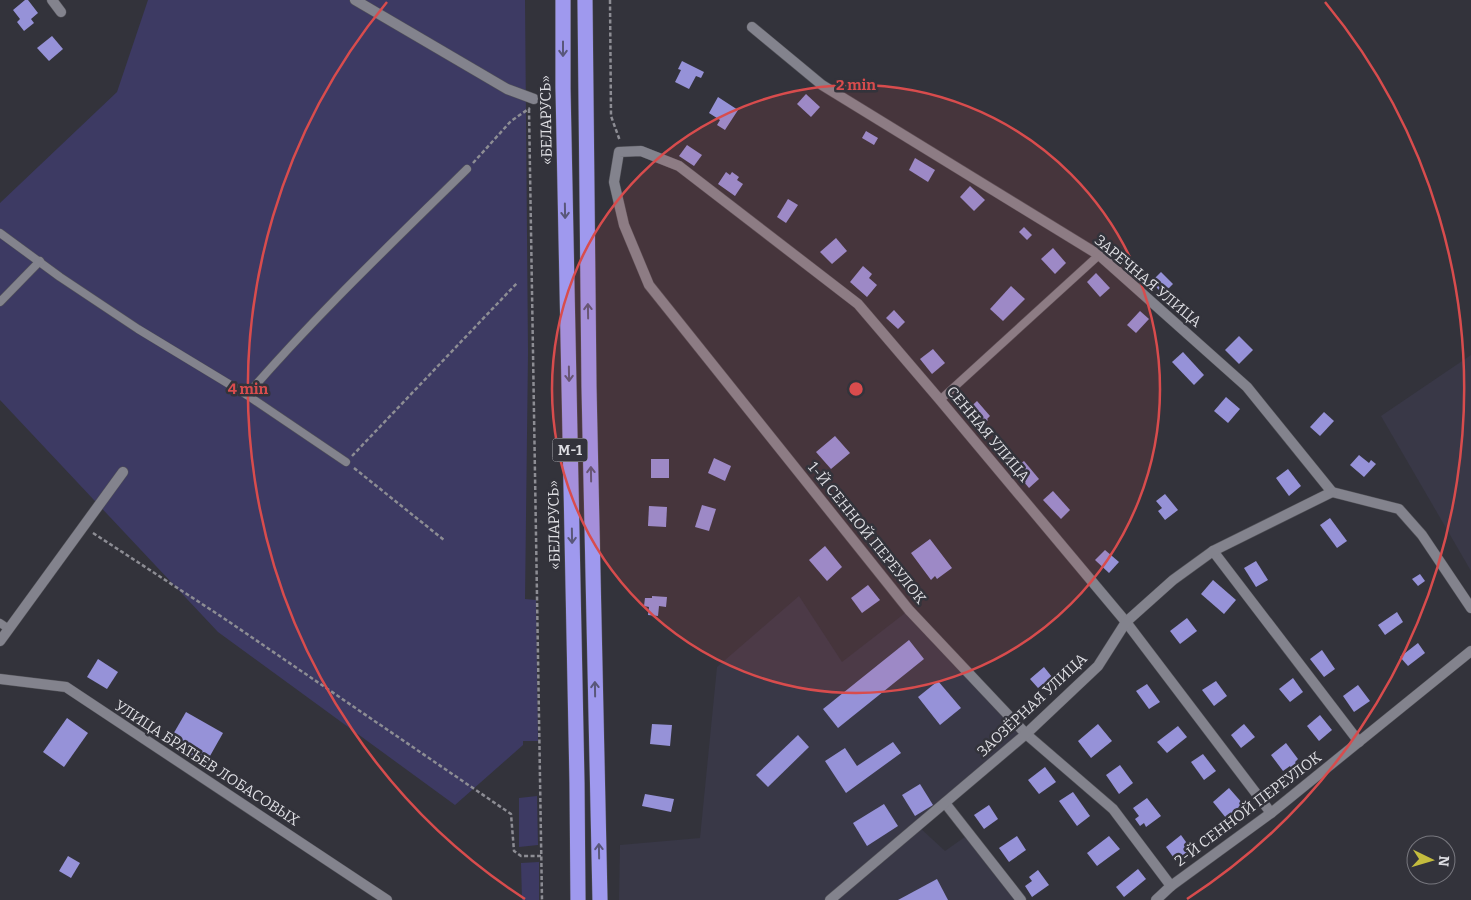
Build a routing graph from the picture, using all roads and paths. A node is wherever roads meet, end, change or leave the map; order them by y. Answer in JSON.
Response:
{"nodes":[{"id":1,"x":52,"y":0,"type":"edge"},
{"id":2,"x":355,"y":0,"type":"edge"},
{"id":3,"x":562,"y":0,"type":"edge"},
{"id":4,"x":585,"y":0,"type":"edge"},
{"id":5,"x":610,"y":0,"type":"edge"},
{"id":6,"x":61,"y":12,"type":"dead end"},
{"id":7,"x":752,"y":27,"type":"dead end"},
{"id":8,"x":532,"y":104,"type":"junction"},
{"id":9,"x":621,"y":152,"type":"junction"},
{"id":10,"x":467,"y":169,"type":"joint"},
{"id":11,"x":0,"y":233,"type":"edge"},
{"id":12,"x":1099,"y":255,"type":"junction"},
{"id":13,"x":40,"y":261,"type":"junction"},
{"id":14,"x":518,"y":282,"type":"dead end"},
{"id":15,"x":0,"y":302,"type":"edge"},
{"id":16,"x":247,"y":394,"type":"junction"},
{"id":17,"x":940,"y":400,"type":"junction"},
{"id":18,"x":346,"y":462,"type":"junction"},
{"id":19,"x":123,"y":472,"type":"dead end"},
{"id":20,"x":1332,"y":492,"type":"junction"},
{"id":21,"x":83,"y":527,"type":"junction"},
{"id":22,"x":444,"y":540,"type":"dead end"},
{"id":23,"x":1213,"y":551,"type":"junction"},
{"id":24,"x":1471,"y":608,"type":"edge"},
{"id":25,"x":0,"y":622,"type":"edge"},
{"id":26,"x":1126,"y":622,"type":"junction"},
{"id":27,"x":9,"y":629,"type":"junction"},
{"id":28,"x":0,"y":642,"type":"edge"},
{"id":29,"x":1471,"y":651,"type":"edge"},
{"id":30,"x":0,"y":678,"type":"edge"},
{"id":31,"x":1026,"y":734,"type":"junction"},
{"id":32,"x":1359,"y":742,"type":"junction"},
{"id":33,"x":945,"y":803,"type":"junction"},
{"id":34,"x":1271,"y":812,"type":"junction"},
{"id":35,"x":541,"y":856,"type":"junction"},
{"id":36,"x":1171,"y":886,"type":"junction"},
{"id":37,"x":387,"y":900,"type":"edge"},
{"id":38,"x":542,"y":900,"type":"edge"},
{"id":39,"x":578,"y":900,"type":"edge"},
{"id":40,"x":600,"y":900,"type":"edge"},
{"id":41,"x":830,"y":900,"type":"edge"},
{"id":42,"x":1021,"y":900,"type":"edge"},
{"id":43,"x":1156,"y":900,"type":"edge"}],
"edges":[{"from":1,"to":6,"type":"street"},
{"from":2,"to":8,"type":"street"},
{"from":3,"to":39,"type":"highway","name":"«БЕЛАРУСЬ»","number":"М-1","one_way":true},
{"from":40,"to":4,"type":"highway","number":"М-1","one_way":true},
{"from":5,"to":9,"type":"path"},
{"from":7,"to":12,"type":"street","name":"ЗАРЕЧНАЯ УЛИЦА"},
{"from":8,"to":10,"type":"path"},
{"from":8,"to":35,"type":"path"},
{"from":9,"to":17,"type":"street","name":"СЕННАЯ УЛИЦА"},
{"from":9,"to":31,"type":"street","name":"1-Й СЕННОЙ ПЕРЕУЛОК"},
{"from":10,"to":16,"type":"lane"},
{"from":11,"to":13,"type":"lane"},
{"from":12,"to":17,"type":"lane"},
{"from":12,"to":20,"type":"street","name":"ЗАРЕЧНАЯ УЛИЦА"},
{"from":13,"to":15,"type":"lane"},
{"from":13,"to":16,"type":"lane"},
{"from":14,"to":18,"type":"path"},
{"from":16,"to":18,"type":"lane"},
{"from":17,"to":26,"type":"street","name":"СЕННАЯ УЛИЦА"},
{"from":18,"to":22,"type":"path"},
{"from":19,"to":21,"type":"street"},
{"from":20,"to":23,"type":"street","name":"ЗАОЗЁРНАЯ УЛИЦА"},
{"from":20,"to":24,"type":"street"},
{"from":21,"to":27,"type":"street"},
{"from":21,"to":35,"type":"path"},
{"from":23,"to":26,"type":"street","name":"ЗАОЗЁРНАЯ УЛИЦА"},
{"from":23,"to":32,"type":"street"},
{"from":25,"to":27,"type":"lane"},
{"from":26,"to":31,"type":"street","name":"ЗАОЗЁРНАЯ УЛИЦА"},
{"from":26,"to":34,"type":"street","name":"СЕННАЯ УЛИЦА"},
{"from":27,"to":28,"type":"street"},
{"from":29,"to":32,"type":"street","name":"2-Й СЕННОЙ ПЕРЕУЛОК"},
{"from":30,"to":37,"type":"street","name":"УЛИЦА БРАТЬЕВ ЛОБАСОВЫХ"},
{"from":31,"to":33,"type":"street","name":"ЗАОЗЁРНАЯ УЛИЦА"},
{"from":31,"to":36,"type":"street","name":"1-Й СЕННОЙ ПЕРЕУЛОК"},
{"from":32,"to":34,"type":"street","name":"2-Й СЕННОЙ ПЕРЕУЛОК"},
{"from":33,"to":41,"type":"street","name":"ЗАОЗЁРНАЯ УЛИЦА"},
{"from":33,"to":42,"type":"street"},
{"from":34,"to":36,"type":"street","name":"2-Й СЕННОЙ ПЕРЕУЛОК"},
{"from":35,"to":38,"type":"path"},
{"from":36,"to":43,"type":"street","name":"2-Й СЕННОЙ ПЕРЕУЛОК"}]}
